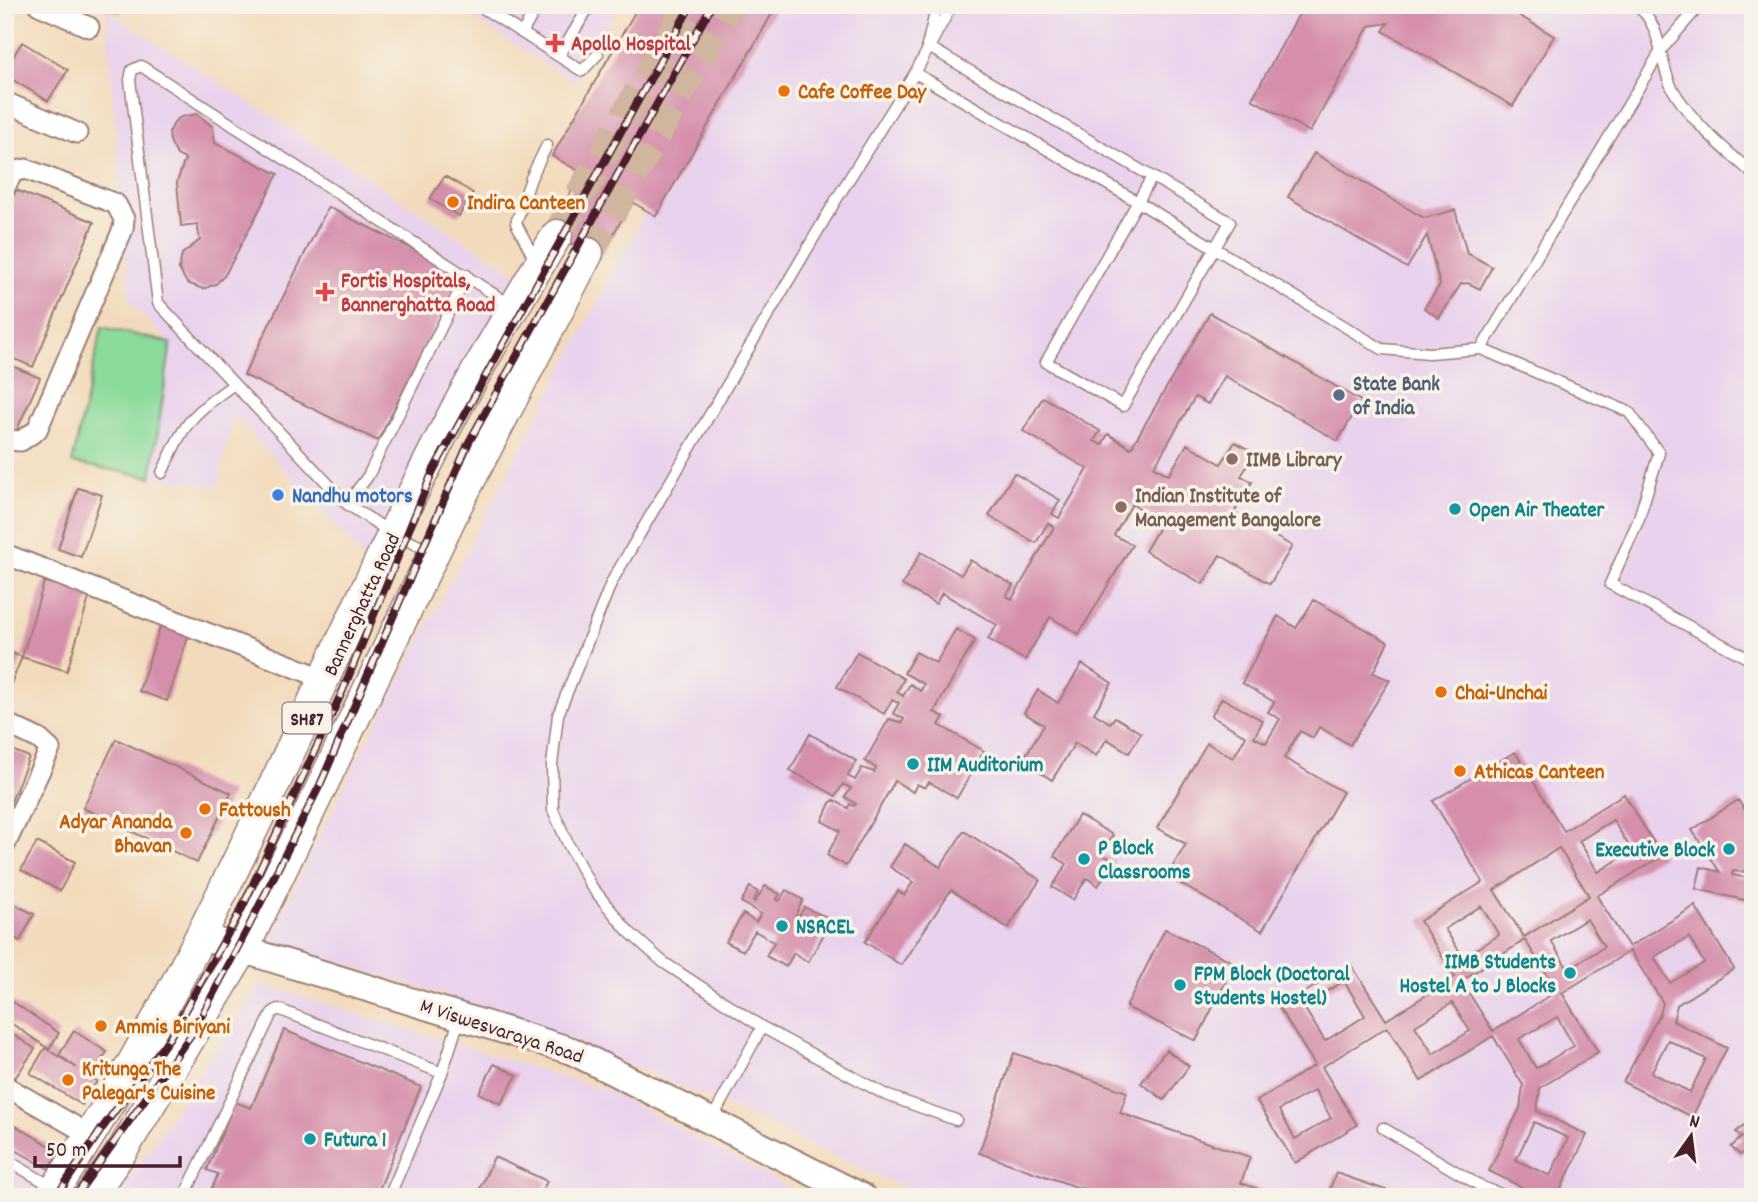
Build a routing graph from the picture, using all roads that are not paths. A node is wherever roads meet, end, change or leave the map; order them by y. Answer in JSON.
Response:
{"nodes":[{"id":1,"x":40,"y":5,"type":"edge"},
{"id":2,"x":478,"y":5,"type":"edge"},
{"id":3,"x":538,"y":5,"type":"edge"},
{"id":4,"x":590,"y":5,"type":"edge"},
{"id":5,"x":937,"y":5,"type":"edge"},
{"id":6,"x":951,"y":5,"type":"edge"},
{"id":7,"x":1637,"y":5,"type":"edge"},
{"id":8,"x":1700,"y":5,"type":"edge"},
{"id":9,"x":89,"y":27,"type":"dead end"},
{"id":10,"x":522,"y":33,"type":"junction"},
{"id":11,"x":927,"y":46,"type":"junction"},
{"id":12,"x":1662,"y":49,"type":"junction"},
{"id":13,"x":598,"y":54,"type":"dead end"},
{"id":14,"x":559,"y":56,"type":"junction"},
{"id":15,"x":915,"y":74,"type":"junction"},
{"id":16,"x":5,"y":102,"type":"edge"},
{"id":17,"x":77,"y":134,"type":"dead end"},
{"id":18,"x":547,"y":145,"type":"dead end"},
{"id":19,"x":1753,"y":174,"type":"edge"},
{"id":20,"x":1152,"y":177,"type":"junction"},
{"id":21,"x":5,"y":187,"type":"edge"},
{"id":22,"x":1138,"y":202,"type":"junction"},
{"id":23,"x":557,"y":235,"type":"tunnel mouth"},
{"id":24,"x":1214,"y":249,"type":"junction"},
{"id":25,"x":588,"y":253,"type":"tunnel mouth"},
{"id":26,"x":538,"y":267,"type":"junction"},
{"id":27,"x":467,"y":275,"type":"junction"},
{"id":28,"x":515,"y":308,"type":"junction"},
{"id":29,"x":1481,"y":349,"type":"junction"},
{"id":30,"x":233,"y":385,"type":"junction"},
{"id":31,"x":5,"y":440,"type":"edge"},
{"id":32,"x":162,"y":473,"type":"dead end"},
{"id":33,"x":347,"y":504,"type":"junction"},
{"id":34,"x":393,"y":534,"type":"junction"},
{"id":35,"x":434,"y":553,"type":"junction"},
{"id":36,"x":5,"y":554,"type":"edge"},
{"id":37,"x":1753,"y":661,"type":"edge"},
{"id":38,"x":326,"y":680,"type":"junction"},
{"id":39,"x":5,"y":723,"type":"edge"},
{"id":40,"x":5,"y":845,"type":"edge"},
{"id":41,"x":202,"y":937,"type":"junction"},
{"id":42,"x":243,"y":950,"type":"junction"},
{"id":43,"x":460,"y":1016,"type":"junction"},
{"id":44,"x":762,"y":1027,"type":"junction"},
{"id":45,"x":442,"y":1073,"type":"junction"},
{"id":46,"x":5,"y":1086,"type":"edge"},
{"id":47,"x":712,"y":1119,"type":"junction"},
{"id":48,"x":956,"y":1119,"type":"dead end"},
{"id":49,"x":1383,"y":1128,"type":"dead end"},
{"id":50,"x":90,"y":1135,"type":"junction"},
{"id":51,"x":5,"y":1159,"type":"edge"},
{"id":52,"x":97,"y":1192,"type":"edge"},
{"id":53,"x":53,"y":1193,"type":"edge"},
{"id":54,"x":184,"y":1197,"type":"edge"},
{"id":55,"x":390,"y":1197,"type":"edge"},
{"id":56,"x":862,"y":1197,"type":"edge"},
{"id":57,"x":1509,"y":1197,"type":"edge"}],
"edges":[{"from":1,"to":9,"type":"street"},
{"from":2,"to":10,"type":"lane"},
{"from":3,"to":10,"type":"lane"},
{"from":4,"to":14,"type":"lane"},
{"from":5,"to":11,"type":"lane"},
{"from":6,"to":11,"type":"lane"},
{"from":7,"to":12,"type":"lane"},
{"from":8,"to":12,"type":"lane"},
{"from":10,"to":14,"type":"lane"},
{"from":11,"to":15,"type":"lane"},
{"from":11,"to":20,"type":"lane"},
{"from":12,"to":19,"type":"lane"},
{"from":12,"to":29,"type":"lane"},
{"from":13,"to":14,"type":"lane"},
{"from":15,"to":22,"type":"lane"},
{"from":15,"to":44,"type":"lane"},
{"from":16,"to":17,"type":"street"},
{"from":18,"to":26,"type":"lane"},
{"from":20,"to":22,"type":"lane"},
{"from":20,"to":24,"type":"lane"},
{"from":21,"to":31,"type":"street"},
{"from":22,"to":24,"type":"lane"},
{"from":22,"to":24,"type":"lane"},
{"from":23,"to":26,"type":"main road","name":"Bannerghatta Road","number":"SH87"},
{"from":24,"to":29,"type":"lane"},
{"from":25,"to":35,"type":"main road","name":"Bannerghatta Road","number":"SH87"},
{"from":26,"to":28,"type":"main road","name":"Bannerghatta Road","number":"SH87"},
{"from":27,"to":28,"type":"lane"},
{"from":27,"to":30,"type":"lane"},
{"from":27,"to":33,"type":"lane"},
{"from":28,"to":34,"type":"main road","name":"Bannerghatta Road","number":"SH87"},
{"from":29,"to":37,"type":"lane"},
{"from":30,"to":32,"type":"lane"},
{"from":30,"to":33,"type":"lane"},
{"from":33,"to":34,"type":"lane"},
{"from":34,"to":35,"type":"lane"},
{"from":34,"to":38,"type":"main road","name":"Bannerghatta Road","number":"SH87"},
{"from":35,"to":42,"type":"main road","name":"Bannerghatta Road","number":"SH87"},
{"from":36,"to":38,"type":"street"},
{"from":38,"to":41,"type":"main road","name":"Bannerghatta Road","number":"SH87"},
{"from":39,"to":40,"type":"street"},
{"from":41,"to":42,"type":"street","name":"M Viswesvaraya Road"},
{"from":41,"to":50,"type":"main road","name":"Bannerghatta Road","number":"SH87"},
{"from":42,"to":43,"type":"street","name":"M Viswesvaraya Road"},
{"from":42,"to":52,"type":"main road","name":"Bannerghatta Road","number":"SH87"},
{"from":43,"to":45,"type":"lane"},
{"from":43,"to":47,"type":"street","name":"M Viswesvaraya Road"},
{"from":44,"to":47,"type":"lane"},
{"from":44,"to":48,"type":"lane"},
{"from":45,"to":54,"type":"lane"},
{"from":45,"to":55,"type":"lane"},
{"from":46,"to":50,"type":"street"},
{"from":47,"to":56,"type":"street","name":"M Viswesvaraya Road"},
{"from":49,"to":57,"type":"lane"},
{"from":50,"to":53,"type":"main road","name":"Bannerghatta Road","number":"SH87"},
{"from":51,"to":53,"type":"lane"}]}
